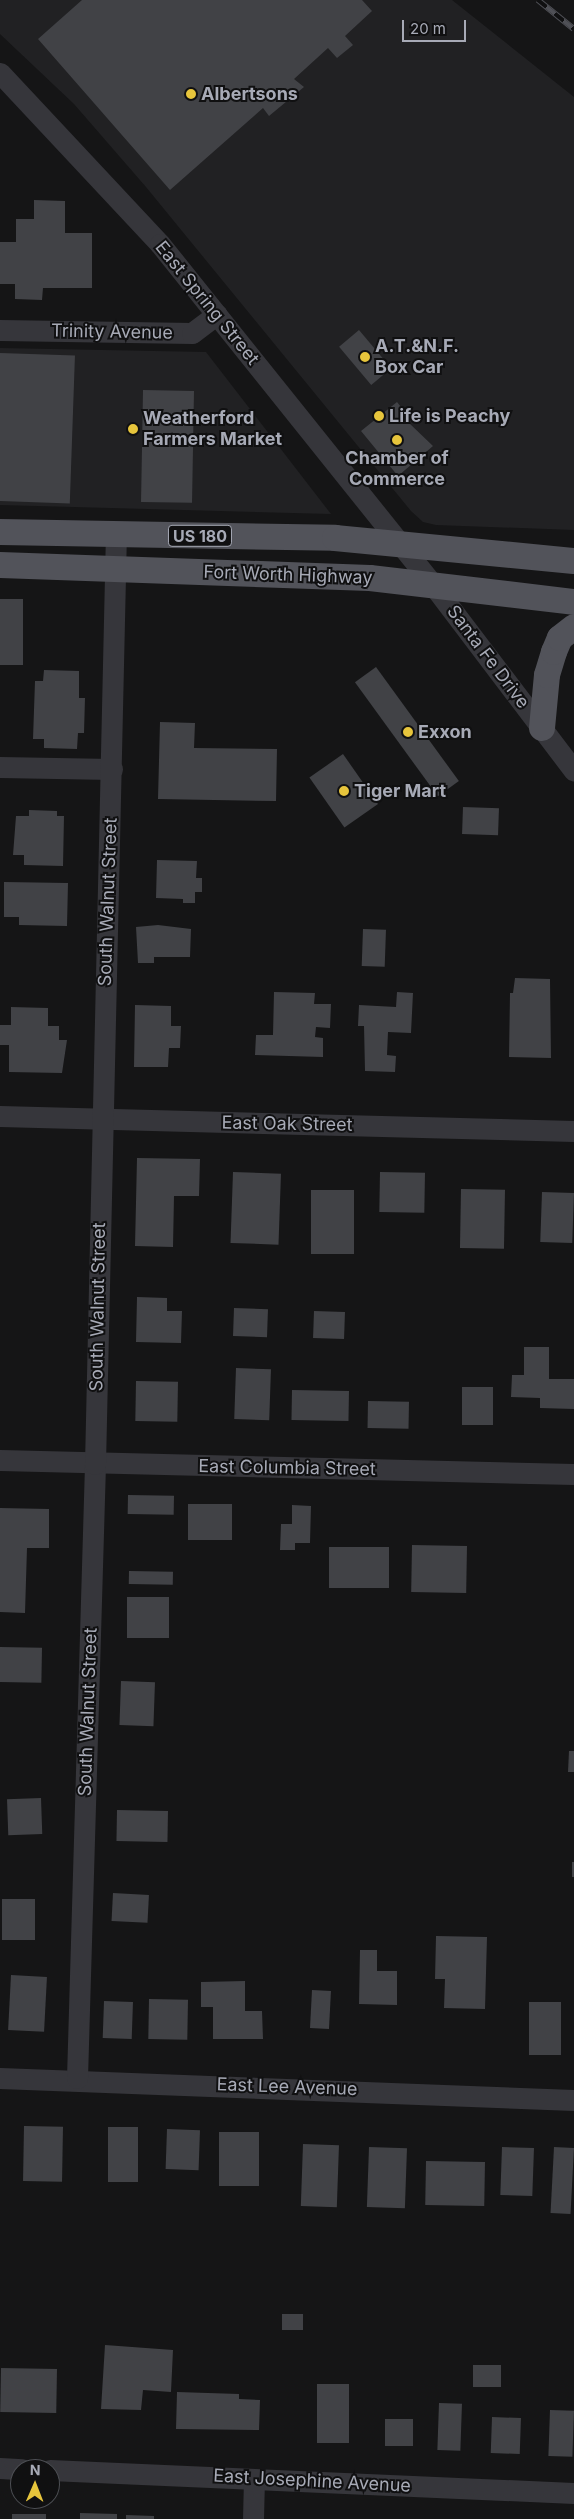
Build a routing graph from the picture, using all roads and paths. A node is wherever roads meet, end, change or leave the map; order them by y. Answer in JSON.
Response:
{"nodes":[{"id":1,"x":0,"y":74,"type":"edge"},
{"id":2,"x":217,"y":314,"type":"junction"},
{"id":3,"x":0,"y":330,"type":"edge"},
{"id":4,"x":0,"y":532,"type":"edge"},
{"id":5,"x":116,"y":535,"type":"junction"},
{"id":6,"x":400,"y":544,"type":"junction"},
{"id":7,"x":567,"y":559,"type":"edge"},
{"id":8,"x":0,"y":565,"type":"edge"},
{"id":9,"x":115,"y":568,"type":"junction"},
{"id":10,"x":433,"y":585,"type":"junction"},
{"id":11,"x":574,"y":602,"type":"edge"},
{"id":12,"x":574,"y":627,"type":"edge"},
{"id":13,"x":564,"y":648,"type":"edge"},
{"id":14,"x":542,"y":728,"type":"junction"},
{"id":15,"x":0,"y":767,"type":"edge"},
{"id":16,"x":112,"y":769,"type":"junction"},
{"id":17,"x":574,"y":771,"type":"edge"},
{"id":18,"x":0,"y":1116,"type":"edge"},
{"id":19,"x":101,"y":1119,"type":"junction"},
{"id":20,"x":574,"y":1130,"type":"edge"},
{"id":21,"x":0,"y":1460,"type":"edge"},
{"id":22,"x":95,"y":1464,"type":"junction"},
{"id":23,"x":574,"y":1474,"type":"edge"},
{"id":24,"x":0,"y":2078,"type":"edge"},
{"id":25,"x":77,"y":2078,"type":"junction"},
{"id":26,"x":574,"y":2100,"type":"edge"},
{"id":27,"x":60,"y":2470,"type":"edge"},
{"id":28,"x":254,"y":2479,"type":"junction"},
{"id":29,"x":574,"y":2493,"type":"edge"},
{"id":30,"x":253,"y":2519,"type":"edge"}],
"edges":[{"from":1,"to":2,"type":"street","name":"East Spring Street"},
{"from":2,"to":3,"type":"street","name":"Trinity Avenue"},
{"from":2,"to":6,"type":"street","name":"East Spring Street"},
{"from":4,"to":5,"type":"main road","name":"Fort Worth Highway","number":"US 180"},
{"from":5,"to":6,"type":"main road","name":"Fort Worth Highway","number":"US 180"},
{"from":5,"to":9,"type":"street","name":"South Walnut Street"},
{"from":6,"to":7,"type":"main road","name":"Fort Worth Highway","number":"US 180"},
{"from":6,"to":10,"type":"street","name":"Santa Fe Drive"},
{"from":8,"to":9,"type":"main road","name":"Fort Worth Highway","number":"US 180"},
{"from":9,"to":10,"type":"main road","name":"Fort Worth Highway","number":"US 180"},
{"from":9,"to":16,"type":"street","name":"South Walnut Street"},
{"from":10,"to":11,"type":"main road","name":"Fort Worth Highway","number":"US 180"},
{"from":10,"to":14,"type":"street","name":"Santa Fe Drive"},
{"from":12,"to":13,"type":"main road"},
{"from":13,"to":14,"type":"main road"},
{"from":14,"to":17,"type":"street","name":"Santa Fe Drive"},
{"from":15,"to":16,"type":"street"},
{"from":16,"to":19,"type":"street","name":"South Walnut Street"},
{"from":18,"to":19,"type":"street","name":"East Oak Street"},
{"from":19,"to":20,"type":"street","name":"East Oak Street"},
{"from":19,"to":22,"type":"street","name":"South Walnut Street"},
{"from":21,"to":22,"type":"street","name":"East Columbia Street"},
{"from":22,"to":23,"type":"street","name":"East Columbia Street"},
{"from":22,"to":25,"type":"street","name":"South Walnut Street"},
{"from":24,"to":25,"type":"street","name":"East Lee Avenue"},
{"from":25,"to":26,"type":"street","name":"East Lee Avenue"},
{"from":27,"to":28,"type":"street","name":"East Josephine Avenue"},
{"from":28,"to":29,"type":"street","name":"East Josephine Avenue"},
{"from":28,"to":30,"type":"street"}]}
